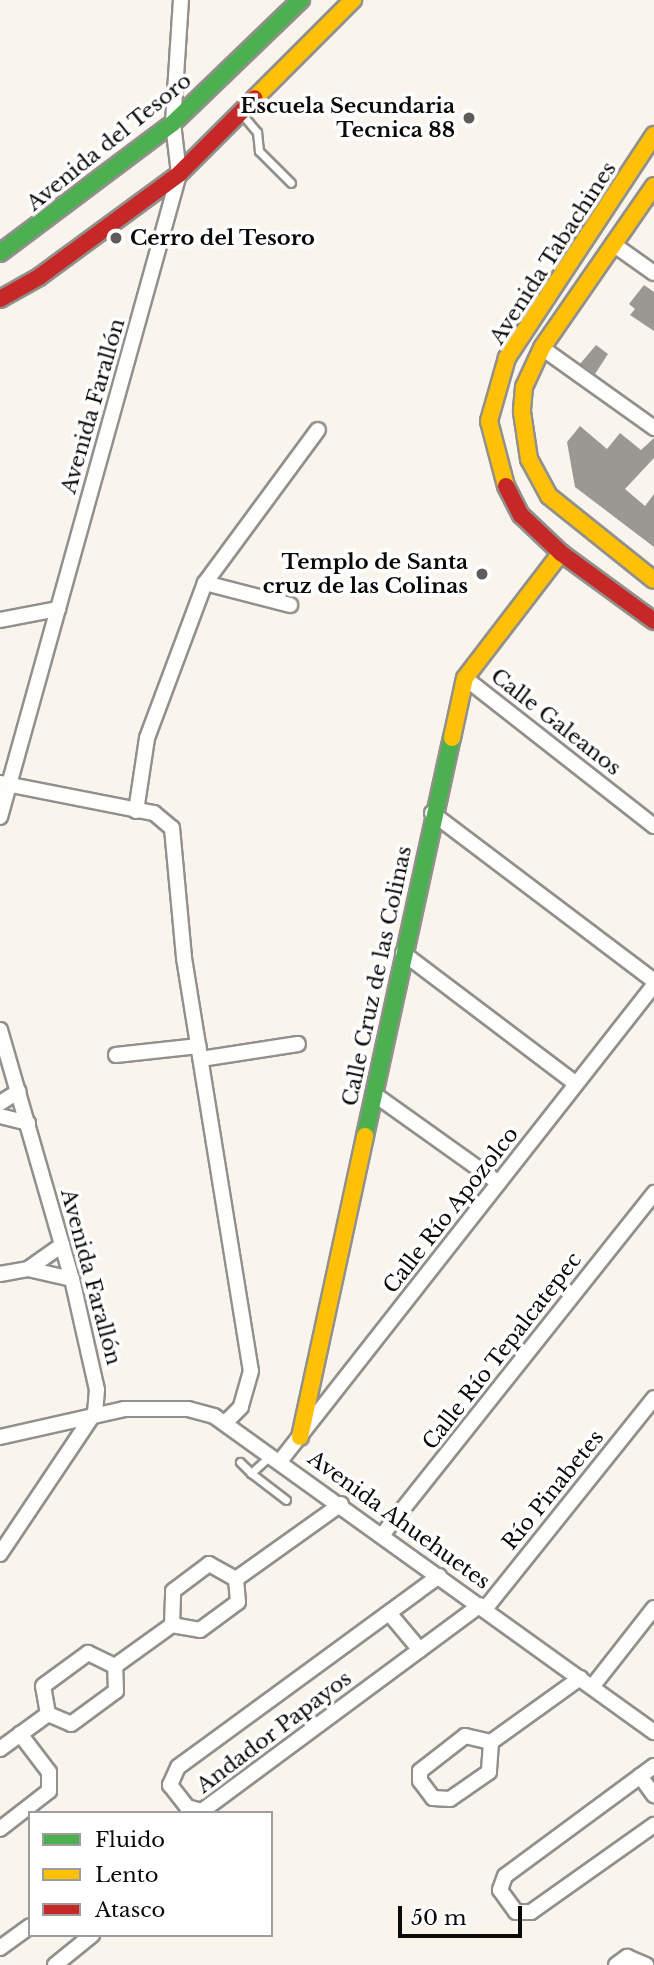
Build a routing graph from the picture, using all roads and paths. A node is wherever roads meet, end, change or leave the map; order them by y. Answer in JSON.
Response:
{"nodes":[{"id":1,"x":181,"y":0,"type":"edge"},
{"id":2,"x":301,"y":0,"type":"edge"},
{"id":3,"x":353,"y":0,"type":"edge"},
{"id":4,"x":241,"y":113,"type":"junction"},
{"id":5,"x":173,"y":123,"type":"junction"},
{"id":6,"x":653,"y":138,"type":"edge"},
{"id":7,"x":179,"y":174,"type":"junction"},
{"id":8,"x":291,"y":183,"type":"dead end"},
{"id":9,"x":654,"y":186,"type":"edge"},
{"id":10,"x":613,"y":244,"type":"junction"},
{"id":11,"x":0,"y":253,"type":"edge"},
{"id":12,"x":654,"y":274,"type":"edge"},
{"id":13,"x":0,"y":299,"type":"edge"},
{"id":14,"x":542,"y":348,"type":"junction"},
{"id":15,"x":654,"y":428,"type":"edge"},
{"id":16,"x":318,"y":430,"type":"dead end"},
{"id":17,"x":561,"y":553,"type":"junction"},
{"id":18,"x":654,"y":580,"type":"edge"},
{"id":19,"x":205,"y":583,"type":"junction"},
{"id":20,"x":290,"y":605,"type":"dead end"},
{"id":21,"x":58,"y":609,"type":"junction"},
{"id":22,"x":0,"y":620,"type":"edge"},
{"id":23,"x":654,"y":621,"type":"edge"},
{"id":24,"x":466,"y":678,"type":"junction"},
{"id":25,"x":5,"y":783,"type":"edge"},
{"id":26,"x":136,"y":811,"type":"junction"},
{"id":27,"x":432,"y":813,"type":"junction"},
{"id":28,"x":0,"y":817,"type":"edge"},
{"id":29,"x":654,"y":826,"type":"edge"},
{"id":30,"x":403,"y":953,"type":"junction"},
{"id":31,"x":654,"y":983,"type":"edge"},
{"id":32,"x":0,"y":1030,"type":"edge"},
{"id":33,"x":298,"y":1044,"type":"dead end"},
{"id":34,"x":200,"y":1053,"type":"junction"},
{"id":35,"x":116,"y":1055,"type":"dead end"},
{"id":36,"x":576,"y":1084,"type":"junction"},
{"id":37,"x":19,"y":1091,"type":"junction"},
{"id":38,"x":374,"y":1094,"type":"junction"},
{"id":39,"x":0,"y":1103,"type":"edge"},
{"id":40,"x":0,"y":1116,"type":"edge"},
{"id":41,"x":28,"y":1123,"type":"junction"},
{"id":42,"x":499,"y":1183,"type":"junction"},
{"id":43,"x":654,"y":1193,"type":"edge"},
{"id":44,"x":62,"y":1245,"type":"junction"},
{"id":45,"x":28,"y":1269,"type":"junction"},
{"id":46,"x":0,"y":1274,"type":"edge"},
{"id":47,"x":72,"y":1279,"type":"junction"},
{"id":48,"x":654,"y":1398,"type":"edge"},
{"id":49,"x":95,"y":1412,"type":"junction"},
{"id":50,"x":225,"y":1423,"type":"junction"},
{"id":51,"x":0,"y":1437,"type":"edge"},
{"id":52,"x":300,"y":1437,"type":"junction"},
{"id":53,"x":276,"y":1457,"type":"junction"},
{"id":54,"x":240,"y":1462,"type":"dead end"},
{"id":55,"x":251,"y":1473,"type":"junction"},
{"id":56,"x":286,"y":1500,"type":"dead end"},
{"id":57,"x":341,"y":1504,"type":"junction"},
{"id":58,"x":383,"y":1534,"type":"junction"},
{"id":59,"x":0,"y":1554,"type":"edge"},
{"id":60,"x":439,"y":1576,"type":"junction"},
{"id":61,"x":236,"y":1579,"type":"junction"},
{"id":62,"x":483,"y":1607,"type":"junction"},
{"id":63,"x":654,"y":1608,"type":"edge"},
{"id":64,"x":389,"y":1613,"type":"junction"},
{"id":65,"x":172,"y":1625,"type":"junction"},
{"id":66,"x":420,"y":1650,"type":"junction"},
{"id":67,"x":115,"y":1665,"type":"junction"},
{"id":68,"x":586,"y":1683,"type":"junction"},
{"id":69,"x":48,"y":1714,"type":"junction"},
{"id":70,"x":654,"y":1732,"type":"edge"},
{"id":71,"x":20,"y":1734,"type":"junction"},
{"id":72,"x":491,"y":1741,"type":"junction"},
{"id":73,"x":0,"y":1748,"type":"edge"},
{"id":74,"x":654,"y":1766,"type":"edge"},
{"id":75,"x":640,"y":1776,"type":"junction"},
{"id":76,"x":654,"y":1796,"type":"edge"},
{"id":77,"x":654,"y":1825,"type":"edge"},
{"id":78,"x":0,"y":1829,"type":"edge"},
{"id":79,"x":28,"y":1928,"type":"edge"},
{"id":80,"x":90,"y":1937,"type":"edge"},
{"id":81,"x":0,"y":1948,"type":"edge"},
{"id":82,"x":55,"y":1965,"type":"edge"},
{"id":83,"x":616,"y":1965,"type":"edge"},
{"id":84,"x":646,"y":1965,"type":"edge"}],
"edges":[{"from":1,"to":5,"type":"street","name":"Avenida Farallón"},
{"from":2,"to":5,"type":"street","name":"Avenida del Tesoro"},
{"from":3,"to":4,"type":"street"},
{"from":4,"to":7,"type":"street"},
{"from":4,"to":8,"type":"lane"},
{"from":5,"to":7,"type":"street","name":"Avenida Farallón"},
{"from":5,"to":11,"type":"street","name":"Avenida del Tesoro"},
{"from":6,"to":17,"type":"street","name":"Avenida Tabachines"},
{"from":7,"to":13,"type":"street"},
{"from":7,"to":21,"type":"street","name":"Avenida Farallón"},
{"from":9,"to":10,"type":"street","name":"Avenida Tabachines"},
{"from":10,"to":12,"type":"street"},
{"from":10,"to":14,"type":"street","name":"Avenida Tabachines"},
{"from":14,"to":15,"type":"street"},
{"from":14,"to":18,"type":"street","name":"Avenida Tabachines"},
{"from":16,"to":19,"type":"street"},
{"from":17,"to":23,"type":"street","name":"Avenida Tabachines"},
{"from":17,"to":24,"type":"street","name":"Calle Cruz de las Colinas"},
{"from":19,"to":20,"type":"street"},
{"from":19,"to":26,"type":"street"},
{"from":21,"to":22,"type":"street"},
{"from":21,"to":25,"type":"street","name":"Avenida Farallón"},
{"from":24,"to":27,"type":"street","name":"Calle Cruz de las Colinas"},
{"from":24,"to":29,"type":"street","name":"Calle Galeanos"},
{"from":25,"to":26,"type":"street"},
{"from":25,"to":28,"type":"street","name":"Avenida Farallón"},
{"from":26,"to":34,"type":"street"},
{"from":27,"to":30,"type":"street","name":"Calle Cruz de las Colinas"},
{"from":27,"to":31,"type":"street"},
{"from":30,"to":36,"type":"street"},
{"from":30,"to":38,"type":"street","name":"Calle Cruz de las Colinas"},
{"from":31,"to":36,"type":"street","name":"Calle Río Apozolco"},
{"from":32,"to":37,"type":"street","name":"Avenida Farallón"},
{"from":33,"to":34,"type":"street"},
{"from":34,"to":35,"type":"street"},
{"from":34,"to":50,"type":"street"},
{"from":36,"to":42,"type":"street","name":"Calle Río Apozolco"},
{"from":37,"to":39,"type":"street"},
{"from":37,"to":41,"type":"street","name":"Avenida Farallón"},
{"from":38,"to":42,"type":"street"},
{"from":38,"to":52,"type":"street","name":"Calle Cruz de las Colinas"},
{"from":40,"to":41,"type":"street"},
{"from":41,"to":44,"type":"street","name":"Avenida Farallón"},
{"from":42,"to":52,"type":"street","name":"Calle Río Apozolco"},
{"from":43,"to":58,"type":"street","name":"Calle Río Tepalcatepec"},
{"from":44,"to":45,"type":"street"},
{"from":44,"to":47,"type":"street","name":"Avenida Farallón"},
{"from":45,"to":46,"type":"street"},
{"from":45,"to":47,"type":"street"},
{"from":47,"to":49,"type":"street","name":"Avenida Farallón"},
{"from":48,"to":62,"type":"street","name":"Río Pinabetes"},
{"from":49,"to":50,"type":"street","name":"Avenida Ahuehuetes"},
{"from":49,"to":51,"type":"street","name":"Avenida Ahuehuetes"},
{"from":49,"to":59,"type":"street"},
{"from":50,"to":53,"type":"street","name":"Avenida Ahuehuetes"},
{"from":52,"to":53,"type":"street","name":"Calle Río Apozolco"},
{"from":53,"to":55,"type":"lane"},
{"from":53,"to":57,"type":"street","name":"Avenida Ahuehuetes"},
{"from":54,"to":55,"type":"lane"},
{"from":55,"to":56,"type":"lane"},
{"from":57,"to":58,"type":"street","name":"Avenida Ahuehuetes"},
{"from":57,"to":61,"type":"street"},
{"from":58,"to":60,"type":"street","name":"Avenida Ahuehuetes"},
{"from":60,"to":62,"type":"street","name":"Avenida Ahuehuetes"},
{"from":60,"to":64,"type":"street","name":"Andador Papayos"},
{"from":61,"to":65,"type":"street"},
{"from":61,"to":65,"type":"street"},
{"from":62,"to":66,"type":"street","name":"Andador Papayos"},
{"from":62,"to":68,"type":"street","name":"Avenida Ahuehuetes"},
{"from":63,"to":68,"type":"street"},
{"from":64,"to":66,"type":"street"},
{"from":64,"to":66,"type":"street","name":"Andador Papayos"},
{"from":65,"to":67,"type":"street"},
{"from":67,"to":69,"type":"street"},
{"from":67,"to":69,"type":"street"},
{"from":68,"to":70,"type":"street","name":"Avenida Ahuehuetes"},
{"from":68,"to":72,"type":"street"},
{"from":69,"to":71,"type":"street"},
{"from":71,"to":73,"type":"street"},
{"from":71,"to":78,"type":"street"},
{"from":72,"to":72,"type":"street"},
{"from":74,"to":75,"type":"street"},
{"from":75,"to":76,"type":"street"},
{"from":75,"to":77,"type":"street"},
{"from":79,"to":81,"type":"street"},
{"from":80,"to":82,"type":"street"},
{"from":83,"to":84,"type":"street"}]}
